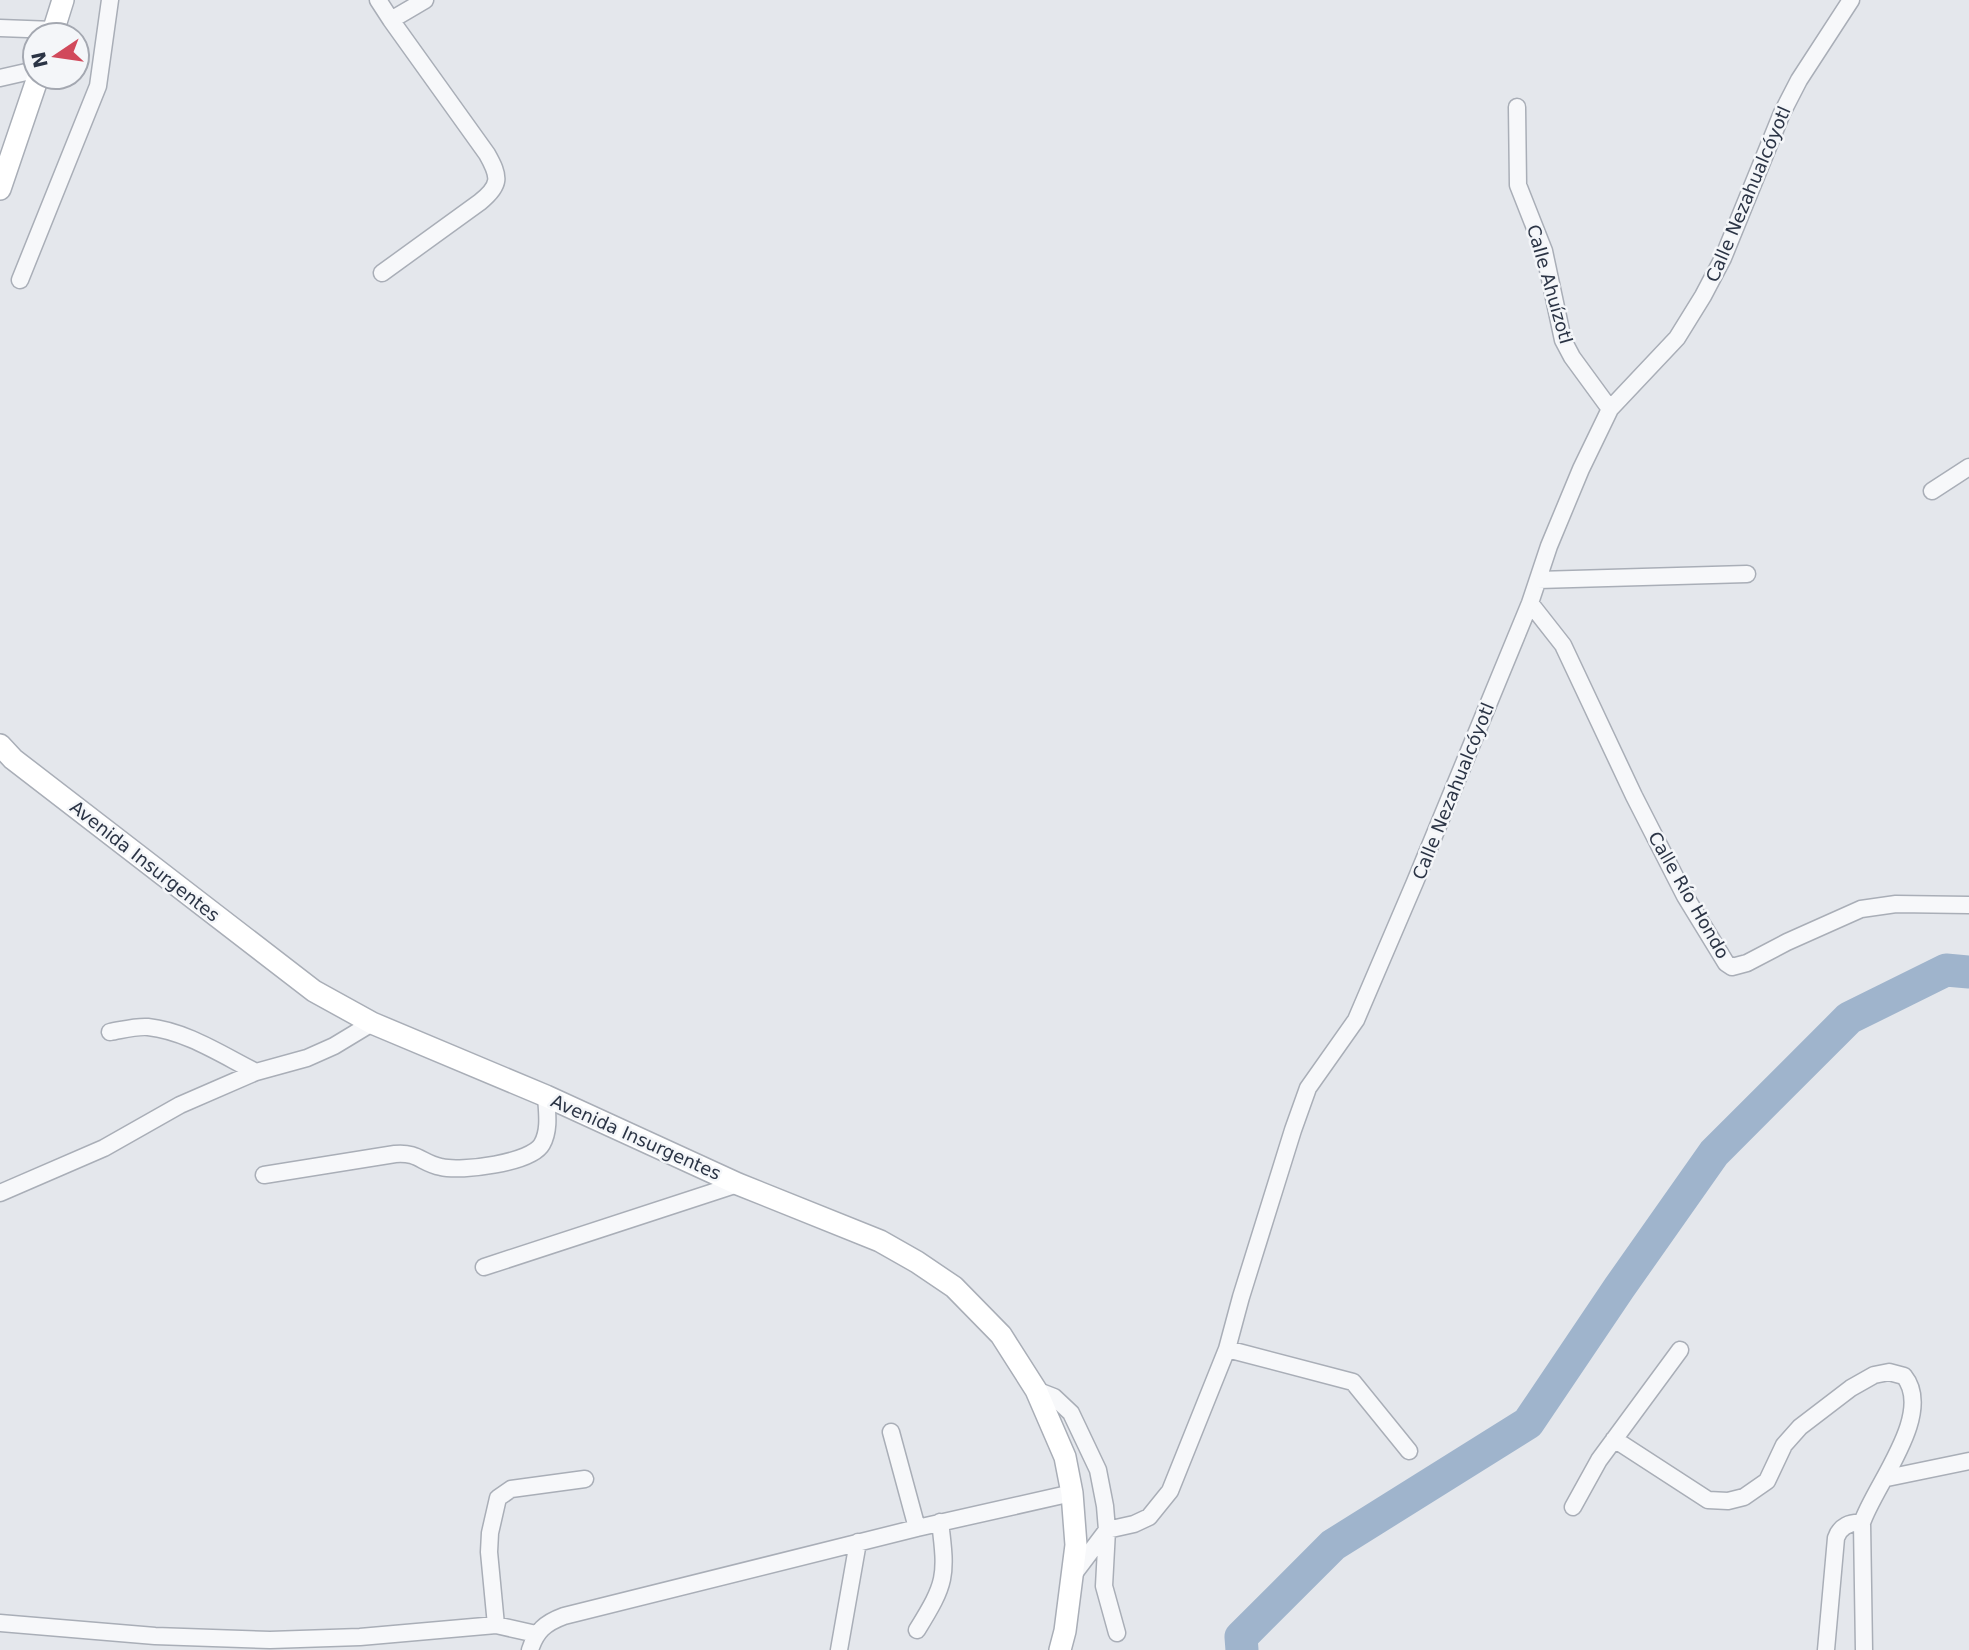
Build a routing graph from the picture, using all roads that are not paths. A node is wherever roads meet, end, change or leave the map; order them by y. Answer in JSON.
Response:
{"nodes":[{"id":1,"x":63,"y":0,"type":"edge"},
{"id":2,"x":110,"y":0,"type":"edge"},
{"id":3,"x":378,"y":0,"type":"edge"},
{"id":4,"x":425,"y":0,"type":"edge"},
{"id":5,"x":1851,"y":0,"type":"edge"},
{"id":6,"x":391,"y":20,"type":"junction"},
{"id":7,"x":57,"y":21,"type":"edge"},
{"id":8,"x":0,"y":28,"type":"edge"},
{"id":9,"x":21,"y":30,"type":"edge"},
{"id":10,"x":21,"y":73,"type":"edge"},
{"id":11,"x":0,"y":78,"type":"edge"},
{"id":12,"x":33,"y":91,"type":"edge"},
{"id":13,"x":1517,"y":107,"type":"dead end"},
{"id":14,"x":0,"y":189,"type":"edge"},
{"id":15,"x":382,"y":273,"type":"dead end"},
{"id":16,"x":20,"y":280,"type":"dead end"},
{"id":17,"x":1610,"y":409,"type":"junction"},
{"id":18,"x":1969,"y":467,"type":"edge"},
{"id":19,"x":1932,"y":491,"type":"dead end"},
{"id":20,"x":1747,"y":574,"type":"dead end"},
{"id":21,"x":1538,"y":580,"type":"junction"},
{"id":22,"x":1530,"y":603,"type":"junction"},
{"id":23,"x":0,"y":746,"type":"edge"},
{"id":24,"x":1969,"y":905,"type":"edge"},
{"id":25,"x":372,"y":1023,"type":"junction"},
{"id":26,"x":110,"y":1032,"type":"dead end"},
{"id":27,"x":256,"y":1072,"type":"junction"},
{"id":28,"x":546,"y":1096,"type":"junction"},
{"id":29,"x":264,"y":1175,"type":"dead end"},
{"id":30,"x":738,"y":1184,"type":"junction"},
{"id":31,"x":0,"y":1193,"type":"edge"},
{"id":32,"x":484,"y":1267,"type":"dead end"},
{"id":33,"x":1227,"y":1349,"type":"junction"},
{"id":34,"x":1680,"y":1350,"type":"dead end"},
{"id":35,"x":1036,"y":1390,"type":"junction"},
{"id":36,"x":891,"y":1432,"type":"dead end"},
{"id":37,"x":1614,"y":1439,"type":"junction"},
{"id":38,"x":1409,"y":1451,"type":"dead end"},
{"id":39,"x":1969,"y":1461,"type":"edge"},
{"id":40,"x":1887,"y":1478,"type":"junction"},
{"id":41,"x":585,"y":1479,"type":"dead end"},
{"id":42,"x":1072,"y":1493,"type":"junction"},
{"id":43,"x":1573,"y":1507,"type":"dead end"},
{"id":44,"x":940,"y":1522,"type":"junction"},
{"id":45,"x":1862,"y":1523,"type":"junction"},
{"id":46,"x":917,"y":1528,"type":"junction"},
{"id":47,"x":1107,"y":1530,"type":"junction"},
{"id":48,"x":858,"y":1542,"type":"junction"},
{"id":49,"x":1073,"y":1575,"type":"junction"},
{"id":50,"x":0,"y":1623,"type":"edge"},
{"id":51,"x":496,"y":1625,"type":"junction"},
{"id":52,"x":917,"y":1630,"type":"dead end"},
{"id":53,"x":1117,"y":1633,"type":"dead end"},
{"id":54,"x":536,"y":1634,"type":"junction"},
{"id":55,"x":530,"y":1650,"type":"edge"},
{"id":56,"x":839,"y":1650,"type":"edge"},
{"id":57,"x":1060,"y":1650,"type":"edge"},
{"id":58,"x":1826,"y":1650,"type":"edge"},
{"id":59,"x":1864,"y":1650,"type":"edge"}],
"edges":[{"from":1,"to":7,"type":"main road"},
{"from":2,"to":16,"type":"street"},
{"from":3,"to":6,"type":"street"},
{"from":4,"to":6,"type":"street"},
{"from":5,"to":17,"type":"street","name":"Calle Nezahualcóyotl"},
{"from":6,"to":15,"type":"street"},
{"from":8,"to":9,"type":"street"},
{"from":10,"to":11,"type":"street"},
{"from":12,"to":14,"type":"main road"},
{"from":13,"to":17,"type":"street","name":"Calle Ahuízotl"},
{"from":17,"to":21,"type":"street","name":"Calle Nezahualcóyotl"},
{"from":18,"to":19,"type":"street"},
{"from":20,"to":21,"type":"street"},
{"from":21,"to":22,"type":"street","name":"Calle Nezahualcóyotl"},
{"from":22,"to":24,"type":"street","name":"Calle Río Hondo"},
{"from":22,"to":33,"type":"street","name":"Calle Nezahualcóyotl"},
{"from":23,"to":25,"type":"main road","name":"Avenida Insurgentes"},
{"from":25,"to":27,"type":"street"},
{"from":25,"to":28,"type":"main road","name":"Avenida Insurgentes"},
{"from":26,"to":27,"type":"street"},
{"from":27,"to":31,"type":"street"},
{"from":28,"to":29,"type":"street"},
{"from":28,"to":30,"type":"main road","name":"Avenida Insurgentes"},
{"from":30,"to":32,"type":"street"},
{"from":30,"to":35,"type":"main road","name":"Avenida Insurgentes"},
{"from":33,"to":38,"type":"street"},
{"from":33,"to":47,"type":"street","name":"Calle Nezahualcóyotl"},
{"from":34,"to":37,"type":"street"},
{"from":35,"to":42,"type":"main road","name":"Avenida Insurgentes"},
{"from":35,"to":47,"type":"street"},
{"from":36,"to":46,"type":"street"},
{"from":37,"to":40,"type":"street"},
{"from":37,"to":43,"type":"street"},
{"from":39,"to":40,"type":"street"},
{"from":40,"to":45,"type":"street"},
{"from":41,"to":51,"type":"street"},
{"from":42,"to":44,"type":"street"},
{"from":42,"to":49,"type":"main road","name":"Avenida Insurgentes"},
{"from":44,"to":46,"type":"street"},
{"from":44,"to":52,"type":"street"},
{"from":45,"to":58,"type":"street"},
{"from":45,"to":59,"type":"street"},
{"from":46,"to":48,"type":"street"},
{"from":47,"to":49,"type":"street"},
{"from":47,"to":53,"type":"street"},
{"from":48,"to":54,"type":"street"},
{"from":48,"to":56,"type":"street"},
{"from":49,"to":57,"type":"main road","name":"Avenida Insurgentes"},
{"from":50,"to":51,"type":"street"},
{"from":51,"to":54,"type":"street"},
{"from":54,"to":55,"type":"street"}]}
